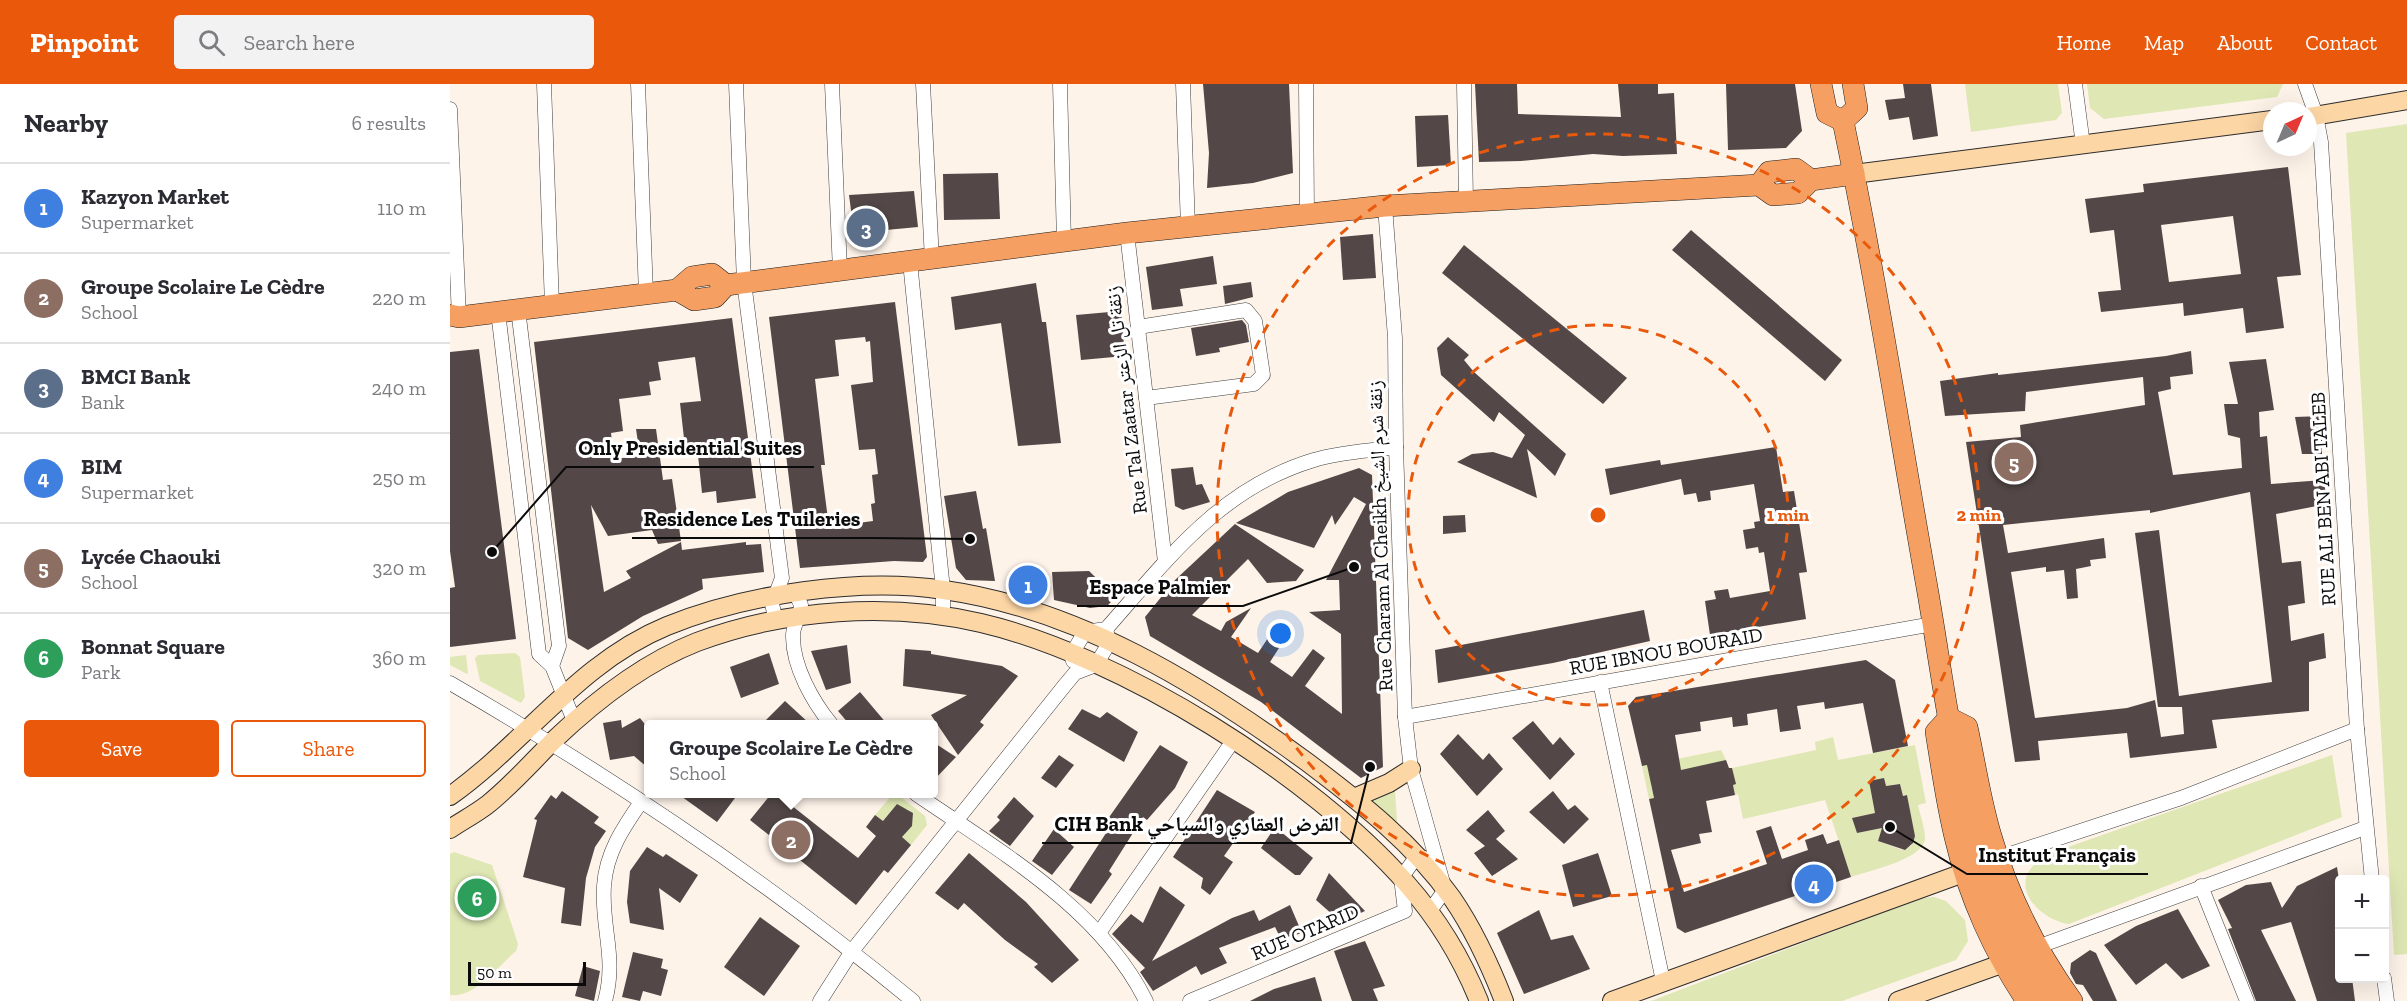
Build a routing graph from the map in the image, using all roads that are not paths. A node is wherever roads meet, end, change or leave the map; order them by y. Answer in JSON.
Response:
{"nodes":[{"id":1,"x":544,"y":84,"type":"edge"},
{"id":2,"x":638,"y":84,"type":"edge"},
{"id":3,"x":736,"y":84,"type":"edge"},
{"id":4,"x":832,"y":84,"type":"edge"},
{"id":5,"x":923,"y":84,"type":"edge"},
{"id":6,"x":1060,"y":84,"type":"edge"},
{"id":7,"x":1183,"y":84,"type":"edge"},
{"id":8,"x":1306,"y":84,"type":"edge"},
{"id":9,"x":1464,"y":84,"type":"edge"},
{"id":10,"x":1821,"y":84,"type":"edge"},
{"id":11,"x":1853,"y":84,"type":"edge"},
{"id":12,"x":2075,"y":84,"type":"edge"},
{"id":13,"x":2306,"y":84,"type":"edge"},
{"id":14,"x":2407,"y":100,"type":"edge"},
{"id":15,"x":2309,"y":102,"type":"edge"},
{"id":16,"x":450,"y":110,"type":"edge"},
{"id":17,"x":2317,"y":115,"type":"edge"},
{"id":18,"x":2263,"y":121,"type":"edge"},
{"id":19,"x":1843,"y":122,"type":"junction"},
{"id":20,"x":2317,"y":130,"type":"edge"},
{"id":21,"x":2083,"y":145,"type":"junction"},
{"id":22,"x":1854,"y":174,"type":"junction"},
{"id":23,"x":1466,"y":201,"type":"junction"},
{"id":24,"x":1385,"y":206,"type":"junction"},
{"id":25,"x":1308,"y":214,"type":"junction"},
{"id":26,"x":1188,"y":227,"type":"junction"},
{"id":27,"x":1127,"y":233,"type":"junction"},
{"id":28,"x":1064,"y":242,"type":"junction"},
{"id":29,"x":932,"y":260,"type":"junction"},
{"id":30,"x":910,"y":262,"type":"junction"},
{"id":31,"x":840,"y":271,"type":"junction"},
{"id":32,"x":735,"y":283,"type":"junction"},
{"id":33,"x":646,"y":294,"type":"junction"},
{"id":34,"x":552,"y":305,"type":"junction"},
{"id":35,"x":508,"y":311,"type":"junction"},
{"id":36,"x":453,"y":317,"type":"edge"},
{"id":37,"x":1138,"y":327,"type":"junction"},
{"id":38,"x":527,"y":394,"type":"junction"},
{"id":39,"x":507,"y":397,"type":"junction"},
{"id":40,"x":1146,"y":398,"type":"junction"},
{"id":41,"x":1396,"y":447,"type":"junction"},
{"id":42,"x":1165,"y":562,"type":"junction"},
{"id":43,"x":552,"y":586,"type":"junction"},
{"id":44,"x":531,"y":590,"type":"junction"},
{"id":45,"x":943,"y":590,"type":"junction"},
{"id":46,"x":796,"y":594,"type":"junction"},
{"id":47,"x":773,"y":598,"type":"junction"},
{"id":48,"x":943,"y":616,"type":"junction"},
{"id":49,"x":798,"y":617,"type":"junction"},
{"id":50,"x":776,"y":621,"type":"junction"},
{"id":51,"x":1933,"y":624,"type":"junction"},
{"id":52,"x":1085,"y":632,"type":"junction"},
{"id":53,"x":1108,"y":636,"type":"junction"},
{"id":54,"x":1071,"y":655,"type":"junction"},
{"id":55,"x":1096,"y":665,"type":"junction"},
{"id":56,"x":552,"y":666,"type":"junction"},
{"id":57,"x":1075,"y":673,"type":"junction"},
{"id":58,"x":1600,"y":682,"type":"junction"},
{"id":59,"x":450,"y":683,"type":"edge"},
{"id":60,"x":564,"y":694,"type":"junction"},
{"id":61,"x":1405,"y":717,"type":"junction"},
{"id":62,"x":1949,"y":718,"type":"junction"},
{"id":63,"x":828,"y":720,"type":"edge"},
{"id":64,"x":574,"y":721,"type":"junction"},
{"id":65,"x":529,"y":728,"type":"junction"},
{"id":66,"x":2357,"y":729,"type":"junction"},
{"id":67,"x":1233,"y":741,"type":"junction"},
{"id":68,"x":552,"y":742,"type":"junction"},
{"id":69,"x":1411,"y":769,"type":"junction"},
{"id":70,"x":450,"y":796,"type":"edge"},
{"id":71,"x":922,"y":798,"type":"edge"},
{"id":72,"x":1354,"y":798,"type":"junction"},
{"id":73,"x":641,"y":802,"type":"junction"},
{"id":74,"x":956,"y":821,"type":"junction"},
{"id":75,"x":2366,"y":828,"type":"junction"},
{"id":76,"x":450,"y":829,"type":"edge"},
{"id":77,"x":1417,"y":856,"type":"junction"},
{"id":78,"x":1998,"y":858,"type":"junction"},
{"id":79,"x":1437,"y":861,"type":"junction"},
{"id":80,"x":1966,"y":872,"type":"junction"},
{"id":81,"x":2372,"y":875,"type":"edge"},
{"id":82,"x":1401,"y":878,"type":"junction"},
{"id":83,"x":2201,"y":885,"type":"junction"},
{"id":84,"x":1445,"y":890,"type":"junction"},
{"id":85,"x":1429,"y":912,"type":"junction"},
{"id":86,"x":1099,"y":933,"type":"junction"},
{"id":87,"x":2037,"y":947,"type":"junction"},
{"id":88,"x":852,"y":951,"type":"junction"},
{"id":89,"x":2004,"y":963,"type":"junction"},
{"id":90,"x":1663,"y":981,"type":"junction"},
{"id":91,"x":2385,"y":983,"type":"edge"},
{"id":92,"x":604,"y":1001,"type":"edge"},
{"id":93,"x":820,"y":1001,"type":"edge"},
{"id":94,"x":913,"y":1001,"type":"edge"},
{"id":95,"x":1146,"y":1001,"type":"edge"},
{"id":96,"x":1190,"y":1001,"type":"edge"},
{"id":97,"x":1479,"y":1001,"type":"edge"},
{"id":98,"x":1504,"y":1001,"type":"edge"},
{"id":99,"x":1612,"y":1001,"type":"edge"},
{"id":100,"x":1898,"y":1001,"type":"edge"},
{"id":101,"x":2027,"y":1001,"type":"edge"},
{"id":102,"x":2050,"y":1001,"type":"edge"},
{"id":103,"x":2072,"y":1001,"type":"edge"},
{"id":104,"x":2247,"y":1001,"type":"edge"},
{"id":105,"x":2387,"y":1001,"type":"edge"}],
"edges":[{"from":1,"to":34,"type":"street"},
{"from":2,"to":33,"type":"street"},
{"from":3,"to":32,"type":"street"},
{"from":4,"to":31,"type":"street"},
{"from":5,"to":29,"type":"street"},
{"from":6,"to":28,"type":"street"},
{"from":7,"to":26,"type":"street"},
{"from":8,"to":25,"type":"street"},
{"from":9,"to":23,"type":"street"},
{"from":10,"to":19,"type":"main road"},
{"from":11,"to":19,"type":"main road"},
{"from":12,"to":21,"type":"street"},
{"from":13,"to":15,"type":"street","name":"RUE ALI BEN ABI TALEB"},
{"from":14,"to":17,"type":"street"},
{"from":16,"to":36,"type":"street"},
{"from":18,"to":21,"type":"street"},
{"from":19,"to":22,"type":"main road"},
{"from":20,"to":66,"type":"street","name":"RUE ALI BEN ABI TALEB"},
{"from":21,"to":22,"type":"street"},
{"from":22,"to":23,"type":"main road"},
{"from":22,"to":51,"type":"main road"},
{"from":23,"to":24,"type":"main road"},
{"from":24,"to":25,"type":"main road"},
{"from":24,"to":41,"type":"street","name":"Rue Charam Al Cheikh زنقة شرم الشيخ"},
{"from":25,"to":26,"type":"main road"},
{"from":26,"to":27,"type":"main road"},
{"from":27,"to":28,"type":"main road"},
{"from":27,"to":37,"type":"street","name":"Rue Tal Zaatar زنقة تل الزعتر"},
{"from":28,"to":29,"type":"main road"},
{"from":29,"to":30,"type":"main road"},
{"from":30,"to":31,"type":"main road"},
{"from":30,"to":45,"type":"street"},
{"from":31,"to":32,"type":"main road"},
{"from":32,"to":33,"type":"main road"},
{"from":32,"to":47,"type":"street"},
{"from":33,"to":34,"type":"main road"},
{"from":34,"to":35,"type":"main road"},
{"from":35,"to":36,"type":"main road"},
{"from":35,"to":38,"type":"street"},
{"from":35,"to":39,"type":"street"},
{"from":37,"to":40,"type":"street","name":"Rue Tal Zaatar زنقة تل الزعتر"},
{"from":37,"to":40,"type":"street"},
{"from":38,"to":39,"type":"street"},
{"from":38,"to":43,"type":"street"},
{"from":39,"to":44,"type":"street"},
{"from":40,"to":42,"type":"street","name":"Rue Tal Zaatar زنقة تل الزعتر"},
{"from":41,"to":42,"type":"street"},
{"from":41,"to":61,"type":"street","name":"Rue Charam Al Cheikh زنقة شرم الشيخ"},
{"from":42,"to":53,"type":"street"},
{"from":43,"to":44,"type":"street"},
{"from":43,"to":56,"type":"street"},
{"from":44,"to":56,"type":"street"},
{"from":45,"to":46,"type":"street"},
{"from":45,"to":48,"type":"street"},
{"from":45,"to":52,"type":"street"},
{"from":46,"to":47,"type":"street"},
{"from":46,"to":49,"type":"street"},
{"from":47,"to":50,"type":"street"},
{"from":47,"to":60,"type":"street"},
{"from":48,"to":49,"type":"street"},
{"from":48,"to":54,"type":"street"},
{"from":49,"to":50,"type":"street"},
{"from":49,"to":63,"type":"street"},
{"from":50,"to":64,"type":"street"},
{"from":51,"to":58,"type":"street","name":"RUE IBNOU BOURAID"},
{"from":51,"to":62,"type":"main road"},
{"from":52,"to":53,"type":"street"},
{"from":52,"to":54,"type":"street"},
{"from":53,"to":55,"type":"street"},
{"from":53,"to":72,"type":"street"},
{"from":54,"to":55,"type":"street"},
{"from":54,"to":57,"type":"street"},
{"from":55,"to":57,"type":"street"},
{"from":55,"to":67,"type":"street"},
{"from":56,"to":60,"type":"street"},
{"from":57,"to":74,"type":"street"},
{"from":58,"to":61,"type":"street","name":"RUE IBNOU BOURAID"},
{"from":58,"to":90,"type":"street"},
{"from":59,"to":65,"type":"street"},
{"from":60,"to":64,"type":"street"},
{"from":60,"to":65,"type":"street"},
{"from":61,"to":69,"type":"street","name":"Rue Charam Al Cheikh زنقة شرم الشيخ"},
{"from":62,"to":78,"type":"main road"},
{"from":62,"to":80,"type":"main road"},
{"from":62,"to":102,"type":"main road"},
{"from":64,"to":68,"type":"street"},
{"from":65,"to":68,"type":"street"},
{"from":65,"to":70,"type":"street"},
{"from":66,"to":75,"type":"street","name":"RUE ALI BEN ABI TALEB"},
{"from":66,"to":78,"type":"street"},
{"from":67,"to":82,"type":"street"},
{"from":67,"to":86,"type":"street"},
{"from":68,"to":73,"type":"street"},
{"from":68,"to":76,"type":"street"},
{"from":69,"to":72,"type":"street"},
{"from":69,"to":79,"type":"street","name":"Rue Charam Al Cheikh زنقة شرم الشيخ"},
{"from":71,"to":74,"type":"street"},
{"from":72,"to":77,"type":"street"},
{"from":73,"to":88,"type":"street"},
{"from":73,"to":92,"type":"street"},
{"from":74,"to":86,"type":"street"},
{"from":74,"to":88,"type":"street"},
{"from":75,"to":81,"type":"street","name":"RUE ALI BEN ABI TALEB"},
{"from":75,"to":83,"type":"street"},
{"from":77,"to":79,"type":"street"},
{"from":77,"to":82,"type":"street"},
{"from":77,"to":84,"type":"street"},
{"from":78,"to":87,"type":"main road"},
{"from":79,"to":84,"type":"street","name":"Rue Charam Al Cheikh زنقة شرم الشيخ"},
{"from":80,"to":89,"type":"main road"},
{"from":80,"to":90,"type":"street"},
{"from":82,"to":85,"type":"street"},
{"from":82,"to":96,"type":"street","name":"RUE OTARID"},
{"from":83,"to":87,"type":"street"},
{"from":83,"to":104,"type":"street"},
{"from":84,"to":85,"type":"street"},
{"from":84,"to":98,"type":"street"},
{"from":85,"to":97,"type":"street"},
{"from":86,"to":95,"type":"street"},
{"from":87,"to":103,"type":"main road"},
{"from":88,"to":93,"type":"street"},
{"from":88,"to":94,"type":"street"},
{"from":89,"to":100,"type":"street"},
{"from":89,"to":101,"type":"main road"},
{"from":90,"to":99,"type":"street"},
{"from":91,"to":105,"type":"street"}]}
